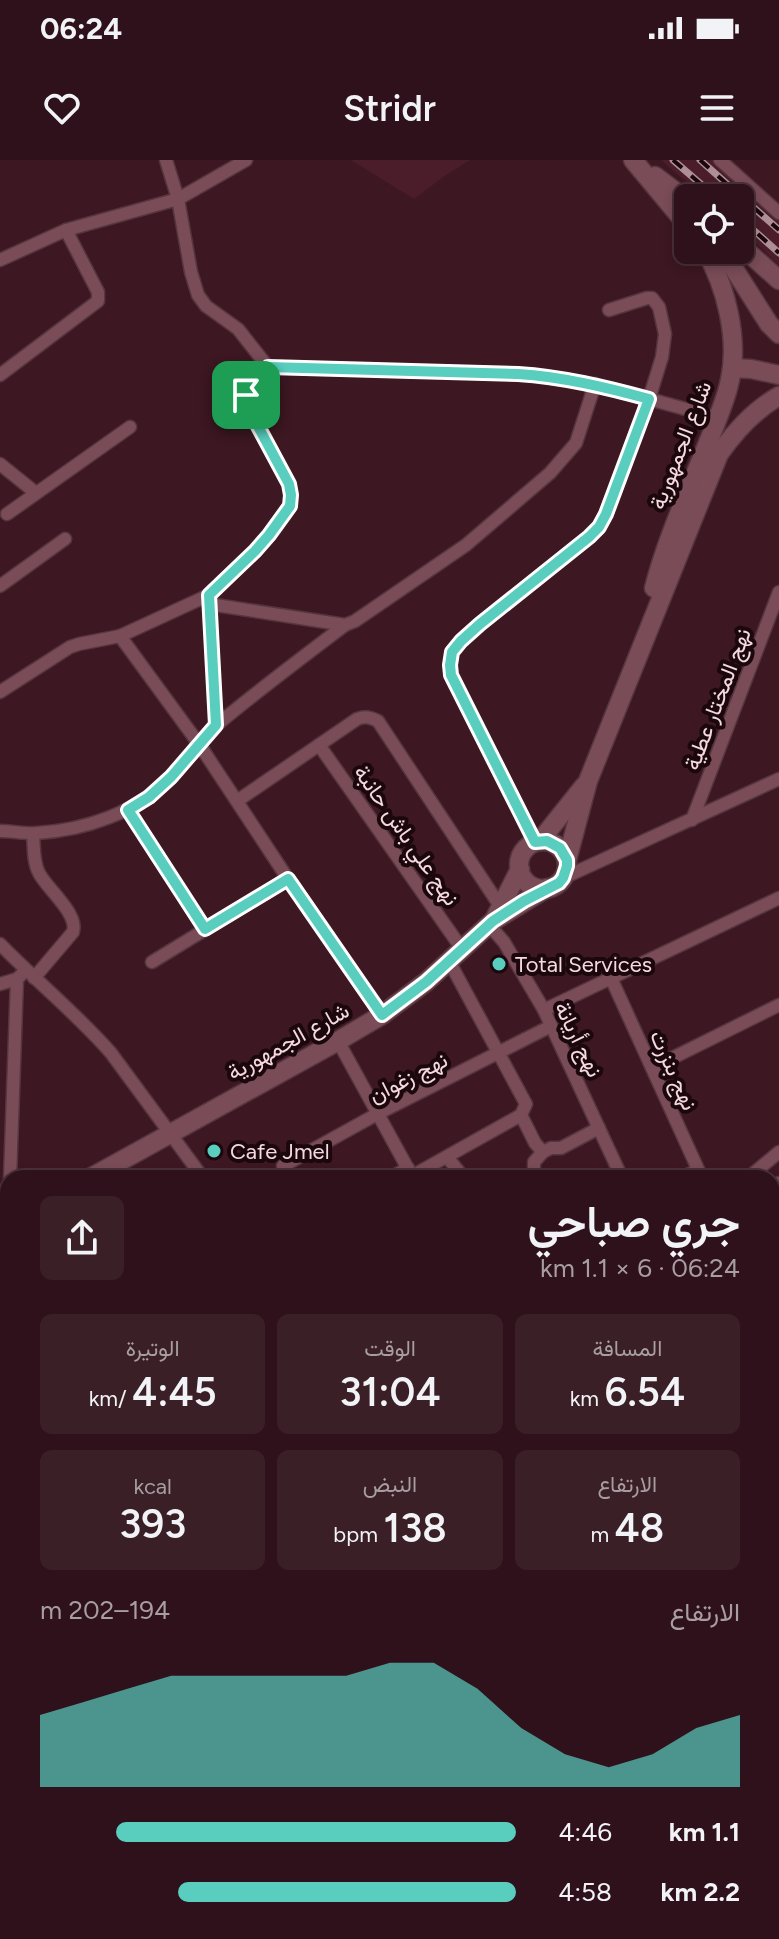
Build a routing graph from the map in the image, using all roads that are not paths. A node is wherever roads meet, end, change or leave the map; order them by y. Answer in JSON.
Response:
{"nodes":[{"id":1,"x":166,"y":160,"type":"edge"},
{"id":2,"x":246,"y":160,"type":"edge"},
{"id":3,"x":633,"y":160,"type":"edge"},
{"id":4,"x":720,"y":160,"type":"edge"},
{"id":5,"x":674,"y":191,"type":"edge"},
{"id":6,"x":178,"y":199,"type":"junction"},
{"id":7,"x":674,"y":209,"type":"edge"},
{"id":8,"x":779,"y":213,"type":"edge"},
{"id":9,"x":66,"y":230,"type":"junction"},
{"id":10,"x":754,"y":258,"type":"edge"},
{"id":11,"x":0,"y":260,"type":"edge"},
{"id":12,"x":712,"y":264,"type":"edge"},
{"id":13,"x":731,"y":264,"type":"edge"},
{"id":14,"x":779,"y":280,"type":"edge"},
{"id":15,"x":609,"y":310,"type":"dead end"},
{"id":16,"x":779,"y":334,"type":"edge"},
{"id":17,"x":268,"y":367,"type":"junction"},
{"id":18,"x":775,"y":374,"type":"edge"},
{"id":19,"x":0,"y":375,"type":"edge"},
{"id":20,"x":731,"y":375,"type":"junction"},
{"id":21,"x":595,"y":384,"type":"junction"},
{"id":22,"x":779,"y":396,"type":"edge"},
{"id":23,"x":649,"y":399,"type":"junction"},
{"id":24,"x":718,"y":418,"type":"junction"},
{"id":25,"x":130,"y":427,"type":"dead end"},
{"id":26,"x":0,"y":464,"type":"edge"},
{"id":27,"x":36,"y":493,"type":"junction"},
{"id":28,"x":7,"y":514,"type":"dead end"},
{"id":29,"x":65,"y":539,"type":"dead end"},
{"id":30,"x":0,"y":586,"type":"edge"},
{"id":31,"x":779,"y":592,"type":"edge"},
{"id":32,"x":209,"y":599,"type":"junction"},
{"id":33,"x":345,"y":625,"type":"junction"},
{"id":34,"x":120,"y":636,"type":"junction"},
{"id":35,"x":638,"y":657,"type":"junction"},
{"id":36,"x":0,"y":692,"type":"edge"},
{"id":37,"x":216,"y":725,"type":"junction"},
{"id":38,"x":199,"y":744,"type":"junction"},
{"id":39,"x":319,"y":745,"type":"junction"},
{"id":40,"x":779,"y":779,"type":"edge"},
{"id":41,"x":588,"y":781,"type":"junction"},
{"id":42,"x":237,"y":801,"type":"junction"},
{"id":43,"x":128,"y":810,"type":"junction"},
{"id":44,"x":692,"y":820,"type":"junction"},
{"id":45,"x":0,"y":831,"type":"edge"},
{"id":46,"x":33,"y":834,"type":"junction"},
{"id":47,"x":537,"y":842,"type":"junction"},
{"id":48,"x":520,"y":869,"type":"junction"},
{"id":49,"x":559,"y":876,"type":"junction"},
{"id":50,"x":288,"y":879,"type":"junction"},
{"id":51,"x":779,"y":898,"type":"edge"},
{"id":52,"x":494,"y":917,"type":"junction"},
{"id":53,"x":205,"y":929,"type":"junction"},
{"id":54,"x":0,"y":944,"type":"edge"},
{"id":55,"x":455,"y":955,"type":"junction"},
{"id":56,"x":152,"y":962,"type":"dead end"},
{"id":57,"x":25,"y":976,"type":"junction"},
{"id":58,"x":611,"y":978,"type":"junction"},
{"id":59,"x":0,"y":984,"type":"edge"},
{"id":60,"x":779,"y":1005,"type":"edge"},
{"id":61,"x":544,"y":1010,"type":"junction"},
{"id":62,"x":382,"y":1015,"type":"junction"},
{"id":63,"x":551,"y":1026,"type":"junction"},
{"id":64,"x":338,"y":1041,"type":"junction"},
{"id":65,"x":498,"y":1053,"type":"junction"},
{"id":66,"x":652,"y":1068,"type":"junction"},
{"id":67,"x":379,"y":1113,"type":"junction"},
{"id":68,"x":521,"y":1115,"type":"junction"},
{"id":69,"x":599,"y":1128,"type":"junction"},
{"id":70,"x":170,"y":1134,"type":"junction"},
{"id":71,"x":543,"y":1152,"type":"junction"},
{"id":72,"x":779,"y":1152,"type":"edge"},
{"id":73,"x":447,"y":1157,"type":"junction"},
{"id":74,"x":11,"y":1170,"type":"edge"},
{"id":75,"x":105,"y":1170,"type":"edge"},
{"id":76,"x":197,"y":1170,"type":"edge"},
{"id":77,"x":285,"y":1170,"type":"edge"},
{"id":78,"x":409,"y":1170,"type":"edge"},
{"id":79,"x":419,"y":1170,"type":"edge"},
{"id":80,"x":458,"y":1170,"type":"edge"},
{"id":81,"x":534,"y":1170,"type":"edge"},
{"id":82,"x":618,"y":1170,"type":"edge"},
{"id":83,"x":698,"y":1170,"type":"edge"},
{"id":84,"x":758,"y":1170,"type":"edge"}],
"edges":[{"from":1,"to":6,"type":"street"},
{"from":2,"to":6,"type":"street"},
{"from":3,"to":5,"type":"main road"},
{"from":3,"to":7,"type":"main road"},
{"from":4,"to":8,"type":"street"},
{"from":6,"to":9,"type":"street"},
{"from":6,"to":17,"type":"street"},
{"from":9,"to":11,"type":"street"},
{"from":9,"to":19,"type":"street"},
{"from":10,"to":14,"type":"main road"},
{"from":12,"to":20,"type":"main road","name":"شارع الجمهورية"},
{"from":13,"to":16,"type":"main road"},
{"from":15,"to":23,"type":"street"},
{"from":17,"to":21,"type":"street"},
{"from":17,"to":32,"type":"street"},
{"from":18,"to":20,"type":"main road"},
{"from":20,"to":24,"type":"main road","name":"شارع الجمهورية"},
{"from":21,"to":23,"type":"street"},
{"from":21,"to":33,"type":"street"},
{"from":22,"to":35,"type":"main road"},
{"from":23,"to":24,"type":"street"},
{"from":23,"to":47,"type":"street"},
{"from":24,"to":35,"type":"main road","name":"شارع الجمهورية"},
{"from":25,"to":27,"type":"street"},
{"from":26,"to":27,"type":"street"},
{"from":27,"to":28,"type":"street"},
{"from":29,"to":30,"type":"street"},
{"from":31,"to":44,"type":"street","name":"نهج المختار عطية"},
{"from":32,"to":33,"type":"street"},
{"from":32,"to":34,"type":"street"},
{"from":32,"to":37,"type":"street"},
{"from":33,"to":37,"type":"street"},
{"from":34,"to":36,"type":"street"},
{"from":34,"to":38,"type":"street"},
{"from":35,"to":41,"type":"main road"},
{"from":37,"to":38,"type":"street"},
{"from":38,"to":42,"type":"street"},
{"from":38,"to":43,"type":"street"},
{"from":39,"to":42,"type":"street"},
{"from":39,"to":52,"type":"street","name":"نهج أريانة"},
{"from":39,"to":55,"type":"street","name":"نهج علي باش حانبة"},
{"from":40,"to":44,"type":"street"},
{"from":41,"to":47,"type":"main road"},
{"from":41,"to":49,"type":"main road"},
{"from":42,"to":50,"type":"street"},
{"from":43,"to":46,"type":"street"},
{"from":43,"to":53,"type":"street"},
{"from":44,"to":49,"type":"street"},
{"from":45,"to":46,"type":"street"},
{"from":46,"to":57,"type":"street"},
{"from":47,"to":48,"type":"main road"},
{"from":47,"to":49,"type":"main road"},
{"from":48,"to":49,"type":"main road"},
{"from":48,"to":52,"type":"main road"},
{"from":49,"to":52,"type":"main road"},
{"from":50,"to":53,"type":"street"},
{"from":50,"to":62,"type":"street"},
{"from":51,"to":58,"type":"street"},
{"from":52,"to":55,"type":"main road","name":"شارع الجمهورية"},
{"from":52,"to":61,"type":"street","name":"نهج أريانة"},
{"from":53,"to":56,"type":"street"},
{"from":54,"to":57,"type":"street"},
{"from":55,"to":62,"type":"main road","name":"شارع الجمهورية"},
{"from":55,"to":65,"type":"street","name":"نهج علي باش حانبة"},
{"from":57,"to":59,"type":"street"},
{"from":57,"to":70,"type":"street"},
{"from":57,"to":74,"type":"street"},
{"from":58,"to":61,"type":"street"},
{"from":58,"to":66,"type":"street","name":"نهج بنزرت"},
{"from":60,"to":66,"type":"street"},
{"from":61,"to":63,"type":"street","name":"نهج أريانة"},
{"from":62,"to":64,"type":"main road","name":"شارع الجمهورية"},
{"from":63,"to":65,"type":"street","name":"نهج زغوان"},
{"from":63,"to":69,"type":"street","name":"نهج أريانة"},
{"from":64,"to":67,"type":"street"},
{"from":64,"to":70,"type":"main road","name":"شارع الجمهورية"},
{"from":65,"to":67,"type":"street","name":"نهج زغوان"},
{"from":65,"to":68,"type":"street","name":"نهج علي باش حانبة"},
{"from":66,"to":83,"type":"street","name":"نهج بنزرت"},
{"from":67,"to":77,"type":"street","name":"نهج زغوان"},
{"from":67,"to":78,"type":"street"},
{"from":68,"to":71,"type":"street"},
{"from":68,"to":73,"type":"street"},
{"from":69,"to":71,"type":"street"},
{"from":69,"to":82,"type":"street","name":"نهج أريانة"},
{"from":70,"to":75,"type":"main road","name":"شارع الجمهورية"},
{"from":70,"to":76,"type":"street"},
{"from":71,"to":81,"type":"street"},
{"from":72,"to":84,"type":"street"},
{"from":73,"to":79,"type":"street"},
{"from":73,"to":80,"type":"street"}]}
